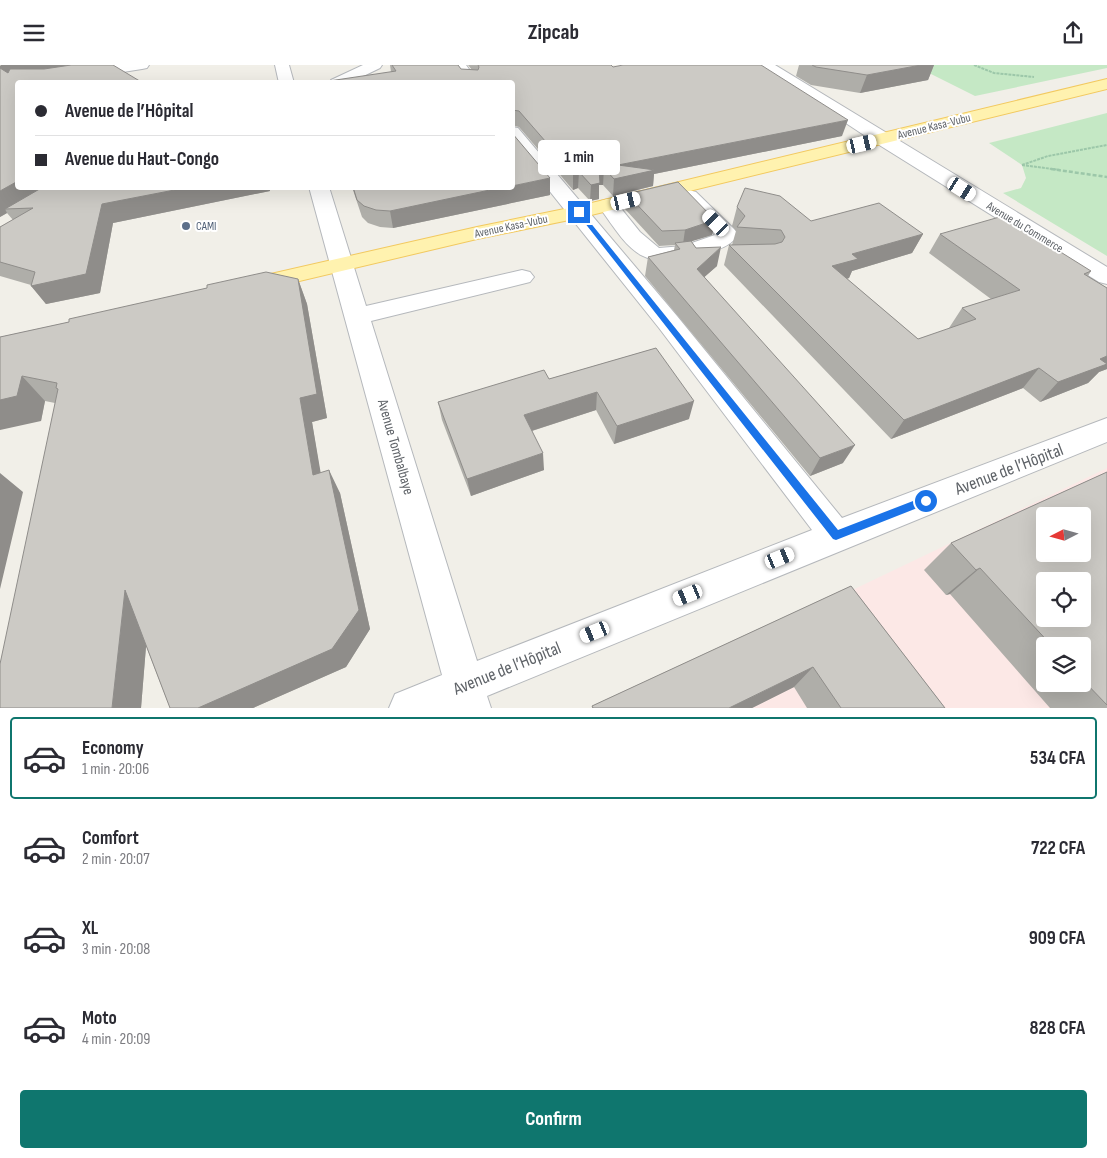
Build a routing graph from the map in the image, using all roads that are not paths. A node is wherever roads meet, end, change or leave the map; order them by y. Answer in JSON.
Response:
{"nodes":[{"id":1,"x":138,"y":65,"type":"edge"},
{"id":2,"x":282,"y":65,"type":"edge"},
{"id":3,"x":375,"y":65,"type":"edge"},
{"id":4,"x":458,"y":65,"type":"edge"},
{"id":5,"x":765,"y":65,"type":"edge"},
{"id":6,"x":38,"y":80,"type":"edge"},
{"id":7,"x":286,"y":80,"type":"edge"},
{"id":8,"x":342,"y":80,"type":"edge"},
{"id":9,"x":470,"y":80,"type":"edge"},
{"id":10,"x":15,"y":83,"type":"edge"},
{"id":11,"x":1107,"y":84,"type":"edge"},
{"id":12,"x":0,"y":85,"type":"edge"},
{"id":13,"x":515,"y":136,"type":"edge"},
{"id":14,"x":882,"y":139,"type":"junction"},
{"id":15,"x":681,"y":188,"type":"junction"},
{"id":16,"x":320,"y":190,"type":"edge"},
{"id":17,"x":608,"y":205,"type":"junction"},
{"id":18,"x":579,"y":212,"type":"junction"},
{"id":19,"x":740,"y":253,"type":"edge"},
{"id":20,"x":343,"y":265,"type":"junction"},
{"id":21,"x":630,"y":276,"type":"junction"},
{"id":22,"x":522,"y":277,"type":"dead end"},
{"id":23,"x":1107,"y":277,"type":"edge"},
{"id":24,"x":231,"y":290,"type":"edge"},
{"id":25,"x":358,"y":316,"type":"junction"},
{"id":26,"x":1107,"y":430,"type":"edge"},
{"id":27,"x":836,"y":535,"type":"junction"},
{"id":28,"x":468,"y":696,"type":"edge"},
{"id":29,"x":409,"y":708,"type":"edge"}],
"edges":[{"from":1,"to":6,"type":"street"},
{"from":2,"to":7,"type":"street"},
{"from":3,"to":8,"type":"street"},
{"from":4,"to":9,"type":"street"},
{"from":5,"to":14,"type":"street","name":"Avenue du Commerce"},
{"from":10,"to":12,"type":"street"},
{"from":11,"to":14,"type":"main road","name":"Avenue Kasa-Vubu"},
{"from":13,"to":18,"type":"street"},
{"from":14,"to":15,"type":"main road","name":"Avenue Kasa-Vubu"},
{"from":14,"to":23,"type":"street","name":"Avenue du Commerce"},
{"from":15,"to":17,"type":"main road","name":"Avenue Kasa-Vubu"},
{"from":15,"to":17,"type":"street"},
{"from":16,"to":20,"type":"street","name":"Avenue Tombalbaye"},
{"from":17,"to":18,"type":"main road","name":"Avenue Kasa-Vubu"},
{"from":18,"to":20,"type":"main road","name":"Avenue Kasa-Vubu"},
{"from":18,"to":21,"type":"street"},
{"from":19,"to":21,"type":"street"},
{"from":20,"to":24,"type":"main road","name":"Avenue Kasa-Vubu"},
{"from":20,"to":25,"type":"street","name":"Avenue Tombalbaye"},
{"from":21,"to":27,"type":"street"},
{"from":22,"to":25,"type":"street"},
{"from":25,"to":28,"type":"street","name":"Avenue Tombalbaye"},
{"from":26,"to":27,"type":"street","name":"Avenue de l’Hôpital"},
{"from":27,"to":28,"type":"street","name":"Avenue de l’Hôpital"},
{"from":28,"to":29,"type":"street","name":"Avenue de l’Hôpital"}]}
